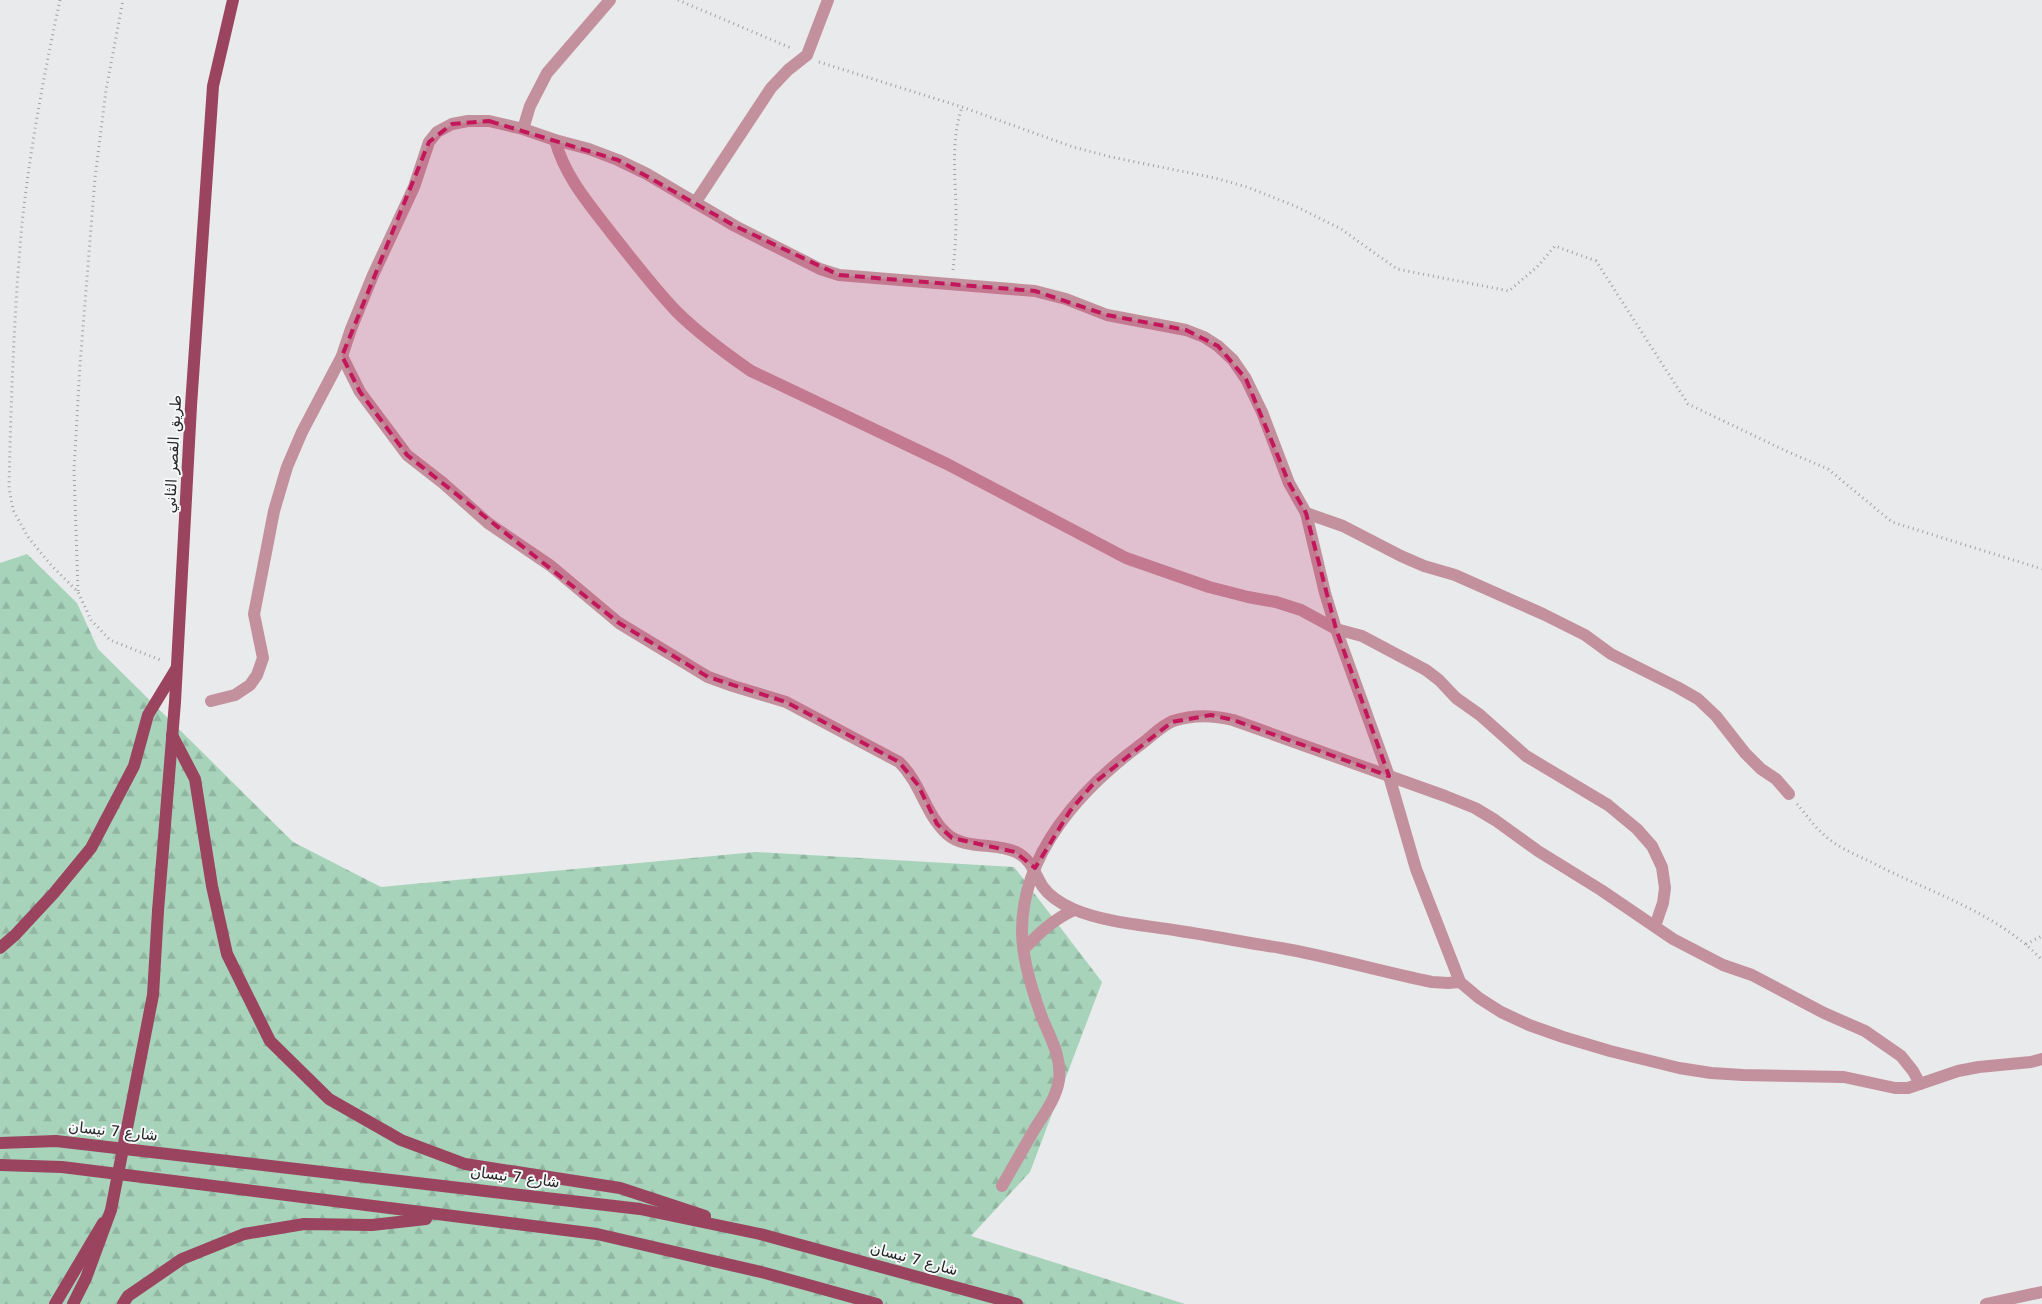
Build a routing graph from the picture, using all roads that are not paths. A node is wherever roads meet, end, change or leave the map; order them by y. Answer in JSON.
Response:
{"nodes":[{"id":1,"x":233,"y":0,"type":"edge"},
{"id":2,"x":610,"y":0,"type":"edge"},
{"id":3,"x":828,"y":0,"type":"edge"},
{"id":4,"x":523,"y":129,"type":"junction"},
{"id":5,"x":555,"y":140,"type":"junction"},
{"id":6,"x":695,"y":203,"type":"junction"},
{"id":7,"x":342,"y":356,"type":"junction"},
{"id":8,"x":1306,"y":514,"type":"junction"},
{"id":9,"x":1336,"y":629,"type":"junction"},
{"id":10,"x":177,"y":667,"type":"junction"},
{"id":11,"x":211,"y":701,"type":"dead end"},
{"id":12,"x":172,"y":735,"type":"junction"},
{"id":13,"x":1389,"y":776,"type":"junction"},
{"id":14,"x":1789,"y":794,"type":"road end"},
{"id":15,"x":1035,"y":868,"type":"junction"},
{"id":16,"x":1074,"y":910,"type":"junction"},
{"id":17,"x":1655,"y":926,"type":"junction"},
{"id":18,"x":0,"y":948,"type":"edge"},
{"id":19,"x":1024,"y":949,"type":"junction"},
{"id":20,"x":1460,"y":982,"type":"junction"},
{"id":21,"x":2042,"y":1059,"type":"edge"},
{"id":22,"x":1920,"y":1084,"type":"junction"},
{"id":23,"x":0,"y":1143,"type":"edge"},
{"id":24,"x":3,"y":1165,"type":"edge"},
{"id":25,"x":1002,"y":1186,"type":"dead end"},
{"id":26,"x":111,"y":1210,"type":"junction"},
{"id":27,"x":445,"y":1216,"type":"junction"},
{"id":28,"x":760,"y":1234,"type":"junction"},
{"id":29,"x":2042,"y":1292,"type":"edge"},
{"id":30,"x":54,"y":1304,"type":"edge"},
{"id":31,"x":73,"y":1304,"type":"edge"},
{"id":32,"x":123,"y":1304,"type":"edge"},
{"id":33,"x":876,"y":1304,"type":"edge"},
{"id":34,"x":1017,"y":1304,"type":"edge"},
{"id":35,"x":1986,"y":1304,"type":"edge"}],
"edges":[{"from":1,"to":10,"type":"main road","name":"طريق القصر الثاني"},
{"from":2,"to":4,"type":"street"},
{"from":3,"to":6,"type":"street"},
{"from":4,"to":5,"type":"street"},
{"from":4,"to":7,"type":"street"},
{"from":5,"to":6,"type":"street"},
{"from":5,"to":9,"type":"street"},
{"from":6,"to":8,"type":"street"},
{"from":7,"to":11,"type":"street"},
{"from":7,"to":15,"type":"street"},
{"from":8,"to":9,"type":"street"},
{"from":8,"to":14,"type":"street"},
{"from":9,"to":13,"type":"street"},
{"from":9,"to":17,"type":"street"},
{"from":10,"to":12,"type":"main road","name":"طريق القصر الثاني"},
{"from":10,"to":18,"type":"main road"},
{"from":12,"to":26,"type":"main road","name":"طريق القصر الثاني","bridge":true},
{"from":12,"to":28,"type":"main road"},
{"from":13,"to":15,"type":"street"},
{"from":13,"to":17,"type":"street"},
{"from":13,"to":20,"type":"street"},
{"from":15,"to":16,"type":"street"},
{"from":15,"to":19,"type":"street"},
{"from":16,"to":19,"type":"street"},
{"from":16,"to":20,"type":"street"},
{"from":17,"to":22,"type":"street"},
{"from":19,"to":25,"type":"street"},
{"from":20,"to":22,"type":"street"},
{"from":21,"to":22,"type":"street"},
{"from":23,"to":28,"type":"main road","name":"شارع 7 نيسان"},
{"from":24,"to":27,"type":"main road"},
{"from":26,"to":30,"type":"main road","bridge":true},
{"from":26,"to":31,"type":"main road","bridge":true},
{"from":27,"to":32,"type":"main road"},
{"from":27,"to":33,"type":"main road"},
{"from":28,"to":34,"type":"main road","name":"شارع 7 نيسان"},
{"from":29,"to":35,"type":"street"}]}
